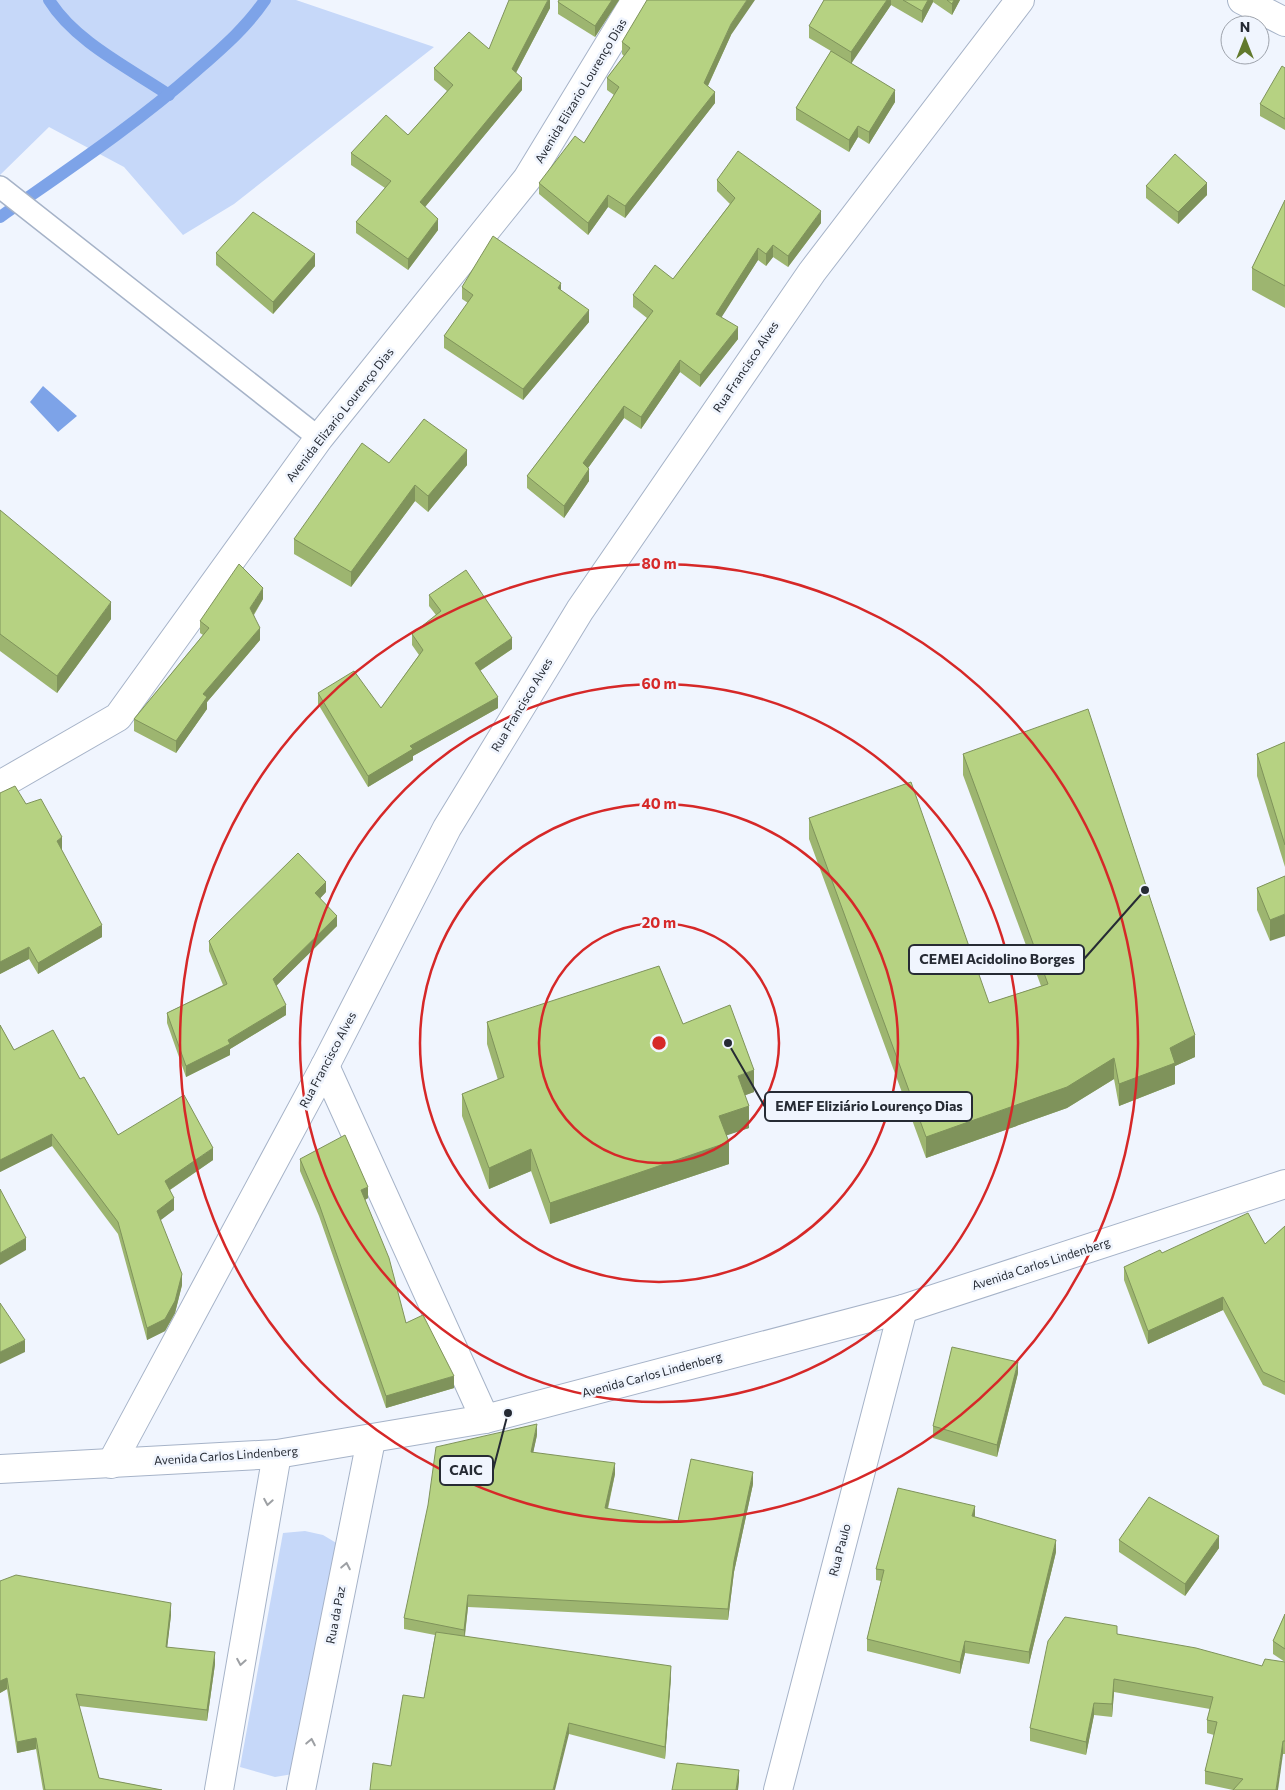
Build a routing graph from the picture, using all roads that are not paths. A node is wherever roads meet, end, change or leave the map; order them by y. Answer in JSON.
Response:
{"nodes":[{"id":1,"x":636,"y":0,"type":"edge"},
{"id":2,"x":1020,"y":0,"type":"edge"},
{"id":3,"x":1242,"y":0,"type":"edge"},
{"id":4,"x":1285,"y":22,"type":"edge"},
{"id":5,"x":0,"y":187,"type":"edge"},
{"id":6,"x":319,"y":438,"type":"junction"},
{"id":7,"x":0,"y":786,"type":"edge"},
{"id":8,"x":325,"y":1066,"type":"junction"},
{"id":9,"x":1285,"y":1184,"type":"edge"},
{"id":10,"x":903,"y":1309,"type":"junction"},
{"id":11,"x":485,"y":1419,"type":"junction"},
{"id":12,"x":371,"y":1440,"type":"junction"},
{"id":13,"x":277,"y":1454,"type":"junction"},
{"id":14,"x":111,"y":1464,"type":"junction"},
{"id":15,"x":0,"y":1469,"type":"edge"},
{"id":16,"x":224,"y":1789,"type":"edge"},
{"id":17,"x":302,"y":1790,"type":"edge"},
{"id":18,"x":778,"y":1790,"type":"edge"}],
"edges":[{"from":1,"to":6,"type":"street","name":"Avenida Elizario Lourenço Dias"},
{"from":2,"to":8,"type":"street","name":"Rua Francisco Alves"},
{"from":3,"to":4,"type":"street"},
{"from":5,"to":6,"type":"lane"},
{"from":6,"to":7,"type":"street","name":"Avenida Elizario Lourenço Dias"},
{"from":8,"to":11,"type":"street"},
{"from":8,"to":14,"type":"street","name":"Rua Francisco Alves"},
{"from":9,"to":10,"type":"street","name":"Avenida Carlos Lindenberg"},
{"from":10,"to":11,"type":"street","name":"Avenida Carlos Lindenberg"},
{"from":10,"to":18,"type":"street","name":"Rua Paulo"},
{"from":11,"to":12,"type":"street","name":"Avenida Carlos Lindenberg"},
{"from":12,"to":13,"type":"street","name":"Avenida Carlos Lindenberg"},
{"from":17,"to":12,"type":"street","name":"Rua da Paz","one_way":true},
{"from":13,"to":14,"type":"street","name":"Avenida Carlos Lindenberg"},
{"from":13,"to":16,"type":"street","one_way":true},
{"from":14,"to":15,"type":"street","name":"Avenida Carlos Lindenberg"}]}
